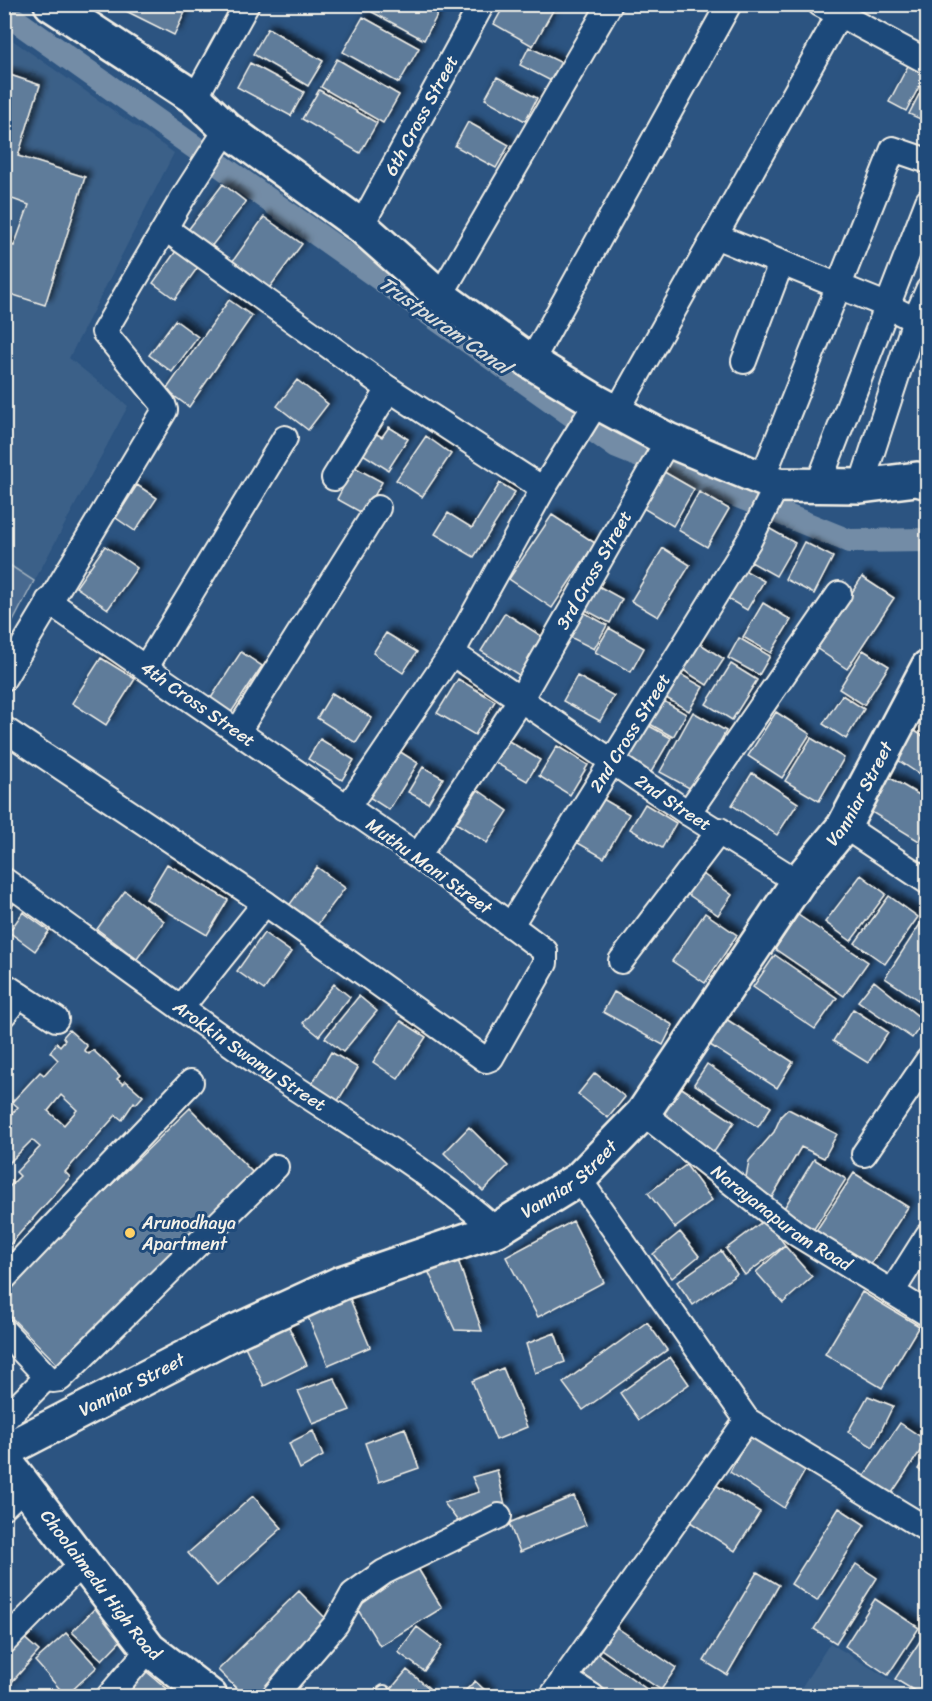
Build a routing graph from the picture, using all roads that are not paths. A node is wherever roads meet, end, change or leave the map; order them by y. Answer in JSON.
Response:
{"nodes":[{"id":1,"x":51,"y":4,"type":"edge"},
{"id":2,"x":247,"y":4,"type":"edge"},
{"id":3,"x":482,"y":4,"type":"edge"},
{"id":4,"x":610,"y":4,"type":"edge"},
{"id":5,"x":729,"y":4,"type":"edge"},
{"id":6,"x":835,"y":8,"type":"edge"},
{"id":7,"x":927,"y":62,"type":"edge"},
{"id":8,"x":195,"y":98,"type":"junction"},
{"id":9,"x":227,"y":129,"type":"junction"},
{"id":10,"x":927,"y":161,"type":"edge"},
{"id":11,"x":927,"y":201,"type":"edge"},
{"id":12,"x":361,"y":225,"type":"junction"},
{"id":13,"x":166,"y":229,"type":"junction"},
{"id":14,"x":715,"y":236,"type":"junction"},
{"id":15,"x":782,"y":263,"type":"junction"},
{"id":16,"x":839,"y":286,"type":"junction"},
{"id":17,"x":927,"y":290,"type":"edge"},
{"id":18,"x":441,"y":296,"type":"junction"},
{"id":19,"x":886,"y":305,"type":"junction"},
{"id":20,"x":915,"y":320,"type":"junction"},
{"id":21,"x":744,"y":361,"type":"dead end"},
{"id":22,"x":531,"y":362,"type":"junction"},
{"id":23,"x":389,"y":389,"type":"junction"},
{"id":24,"x":606,"y":408,"type":"junction"},
{"id":25,"x":285,"y":438,"type":"dead end"},
{"id":26,"x":668,"y":440,"type":"junction"},
{"id":27,"x":334,"y":478,"type":"dead end"},
{"id":28,"x":770,"y":482,"type":"junction"},
{"id":29,"x":927,"y":482,"type":"edge"},
{"id":30,"x":818,"y":485,"type":"junction"},
{"id":31,"x":861,"y":486,"type":"junction"},
{"id":32,"x":543,"y":489,"type":"junction"},
{"id":33,"x":378,"y":508,"type":"dead end"},
{"id":34,"x":839,"y":594,"type":"dead end"},
{"id":35,"x":48,"y":601,"type":"junction"},
{"id":36,"x":452,"y":653,"type":"junction"},
{"id":37,"x":146,"y":667,"type":"junction"},
{"id":38,"x":927,"y":667,"type":"edge"},
{"id":39,"x":4,"y":678,"type":"edge"},
{"id":40,"x":520,"y":700,"type":"junction"},
{"id":41,"x":4,"y":729,"type":"edge"},
{"id":42,"x":238,"y":731,"type":"junction"},
{"id":43,"x":612,"y":759,"type":"junction"},
{"id":44,"x":347,"y":808,"type":"junction"},
{"id":45,"x":688,"y":813,"type":"junction"},
{"id":46,"x":844,"y":826,"type":"junction"},
{"id":47,"x":720,"y":830,"type":"junction"},
{"id":48,"x":418,"y":856,"type":"junction"},
{"id":49,"x":4,"y":880,"type":"edge"},
{"id":50,"x":798,"y":882,"type":"junction"},
{"id":51,"x":927,"y":882,"type":"edge"},
{"id":52,"x":265,"y":903,"type":"junction"},
{"id":53,"x":511,"y":925,"type":"junction"},
{"id":54,"x":621,"y":961,"type":"dead end"},
{"id":55,"x":9,"y":998,"type":"edge"},
{"id":56,"x":181,"y":1008,"type":"junction"},
{"id":57,"x":56,"y":1019,"type":"dead end"},
{"id":58,"x":927,"y":1060,"type":"edge"},
{"id":59,"x":191,"y":1082,"type":"dead end"},
{"id":60,"x":643,"y":1113,"type":"junction"},
{"id":61,"x":864,"y":1154,"type":"dead end"},
{"id":62,"x":276,"y":1167,"type":"dead end"},
{"id":63,"x":579,"y":1179,"type":"junction"},
{"id":64,"x":496,"y":1230,"type":"junction"},
{"id":65,"x":927,"y":1236,"type":"edge"},
{"id":66,"x":4,"y":1278,"type":"edge"},
{"id":67,"x":892,"y":1292,"type":"junction"},
{"id":68,"x":927,"y":1314,"type":"edge"},
{"id":69,"x":4,"y":1331,"type":"edge"},
{"id":70,"x":47,"y":1377,"type":"junction"},
{"id":71,"x":4,"y":1420,"type":"edge"},
{"id":72,"x":747,"y":1420,"type":"junction"},
{"id":73,"x":4,"y":1451,"type":"edge"},
{"id":74,"x":4,"y":1459,"type":"edge"},
{"id":75,"x":15,"y":1496,"type":"edge"},
{"id":76,"x":499,"y":1516,"type":"dead end"},
{"id":77,"x":927,"y":1530,"type":"edge"},
{"id":78,"x":83,"y":1562,"type":"junction"},
{"id":79,"x":4,"y":1642,"type":"edge"},
{"id":80,"x":149,"y":1649,"type":"junction"},
{"id":81,"x":558,"y":1687,"type":"edge"},
{"id":82,"x":109,"y":1696,"type":"edge"},
{"id":83,"x":210,"y":1696,"type":"edge"},
{"id":84,"x":274,"y":1696,"type":"edge"},
{"id":85,"x":592,"y":1696,"type":"edge"}],
"edges":[{"from":1,"to":8,"type":"street"},
{"from":2,"to":8,"type":"street"},
{"from":3,"to":12,"type":"street","name":"6th Cross Street"},
{"from":4,"to":18,"type":"street"},
{"from":5,"to":22,"type":"street"},
{"from":6,"to":7,"type":"street"},
{"from":6,"to":14,"type":"street"},
{"from":8,"to":9,"type":"street"},
{"from":9,"to":12,"type":"street"},
{"from":9,"to":13,"type":"street"},
{"from":10,"to":16,"type":"street","name":"2nd Cross Street"},
{"from":11,"to":19,"type":"street"},
{"from":12,"to":18,"type":"street"},
{"from":13,"to":23,"type":"street"},
{"from":13,"to":35,"type":"street"},
{"from":14,"to":15,"type":"street"},
{"from":14,"to":24,"type":"street"},
{"from":15,"to":16,"type":"street"},
{"from":15,"to":21,"type":"street"},
{"from":16,"to":19,"type":"street"},
{"from":16,"to":28,"type":"street","name":"2nd Cross Street"},
{"from":17,"to":20,"type":"street"},
{"from":18,"to":22,"type":"street"},
{"from":19,"to":20,"type":"street"},
{"from":19,"to":30,"type":"street"},
{"from":20,"to":31,"type":"street"},
{"from":22,"to":24,"type":"street"},
{"from":23,"to":27,"type":"street"},
{"from":23,"to":32,"type":"street"},
{"from":24,"to":26,"type":"street"},
{"from":24,"to":32,"type":"street"},
{"from":25,"to":37,"type":"street"},
{"from":26,"to":28,"type":"street"},
{"from":26,"to":40,"type":"street","name":"3rd Cross Street"},
{"from":28,"to":30,"type":"street"},
{"from":28,"to":43,"type":"street","name":"2nd Cross Street"},
{"from":29,"to":31,"type":"street"},
{"from":30,"to":31,"type":"street"},
{"from":32,"to":36,"type":"street"},
{"from":33,"to":42,"type":"street"},
{"from":34,"to":45,"type":"street"},
{"from":35,"to":37,"type":"street","name":"4th Cross Street"},
{"from":35,"to":39,"type":"street"},
{"from":36,"to":40,"type":"street","name":"2nd Street"},
{"from":36,"to":44,"type":"street"},
{"from":37,"to":42,"type":"street","name":"4th Cross Street"},
{"from":38,"to":46,"type":"street","name":"Vanniar Street"},
{"from":40,"to":43,"type":"street","name":"2nd Street"},
{"from":40,"to":48,"type":"street","name":"3rd Cross Street"},
{"from":41,"to":52,"type":"street"},
{"from":42,"to":44,"type":"street","name":"4th Cross Street"},
{"from":43,"to":45,"type":"street","name":"2nd Street"},
{"from":43,"to":53,"type":"street","name":"2nd Cross Street"},
{"from":44,"to":48,"type":"street","name":"Muthu Mani Street"},
{"from":45,"to":47,"type":"street","name":"2nd Street"},
{"from":46,"to":50,"type":"street","name":"Vanniar Street"},
{"from":46,"to":51,"type":"street"},
{"from":47,"to":50,"type":"street","name":"2nd Street"},
{"from":47,"to":54,"type":"street"},
{"from":48,"to":53,"type":"street","name":"Muthu Mani Street"},
{"from":49,"to":56,"type":"street","name":"Arokkin Swamy Street"},
{"from":50,"to":60,"type":"street","name":"Vanniar Street"},
{"from":52,"to":53,"type":"street","name":"Muthu Mani Street"},
{"from":52,"to":56,"type":"street"},
{"from":55,"to":57,"type":"street"},
{"from":56,"to":64,"type":"street","name":"Arokkin Swamy Street"},
{"from":58,"to":61,"type":"street"},
{"from":59,"to":66,"type":"street"},
{"from":60,"to":63,"type":"street","name":"Vanniar Street"},
{"from":60,"to":67,"type":"street","name":"Narayanapuram Road"},
{"from":62,"to":70,"type":"street"},
{"from":63,"to":64,"type":"street","name":"Vanniar Street"},
{"from":63,"to":72,"type":"street"},
{"from":64,"to":73,"type":"street","name":"Vanniar Street"},
{"from":65,"to":67,"type":"street"},
{"from":67,"to":68,"type":"street","name":"Narayanapuram Road"},
{"from":69,"to":70,"type":"street"},
{"from":70,"to":71,"type":"street"},
{"from":72,"to":77,"type":"street"},
{"from":72,"to":81,"type":"street"},
{"from":74,"to":75,"type":"street","name":"Choolaimedu High Road"},
{"from":75,"to":78,"type":"street","name":"Choolaimedu High Road"},
{"from":76,"to":84,"type":"street"},
{"from":78,"to":79,"type":"street"},
{"from":78,"to":80,"type":"street","name":"Choolaimedu High Road"},
{"from":80,"to":82,"type":"street"},
{"from":80,"to":83,"type":"street","name":"Choolaimedu High Road"},
{"from":81,"to":85,"type":"street"}]}
